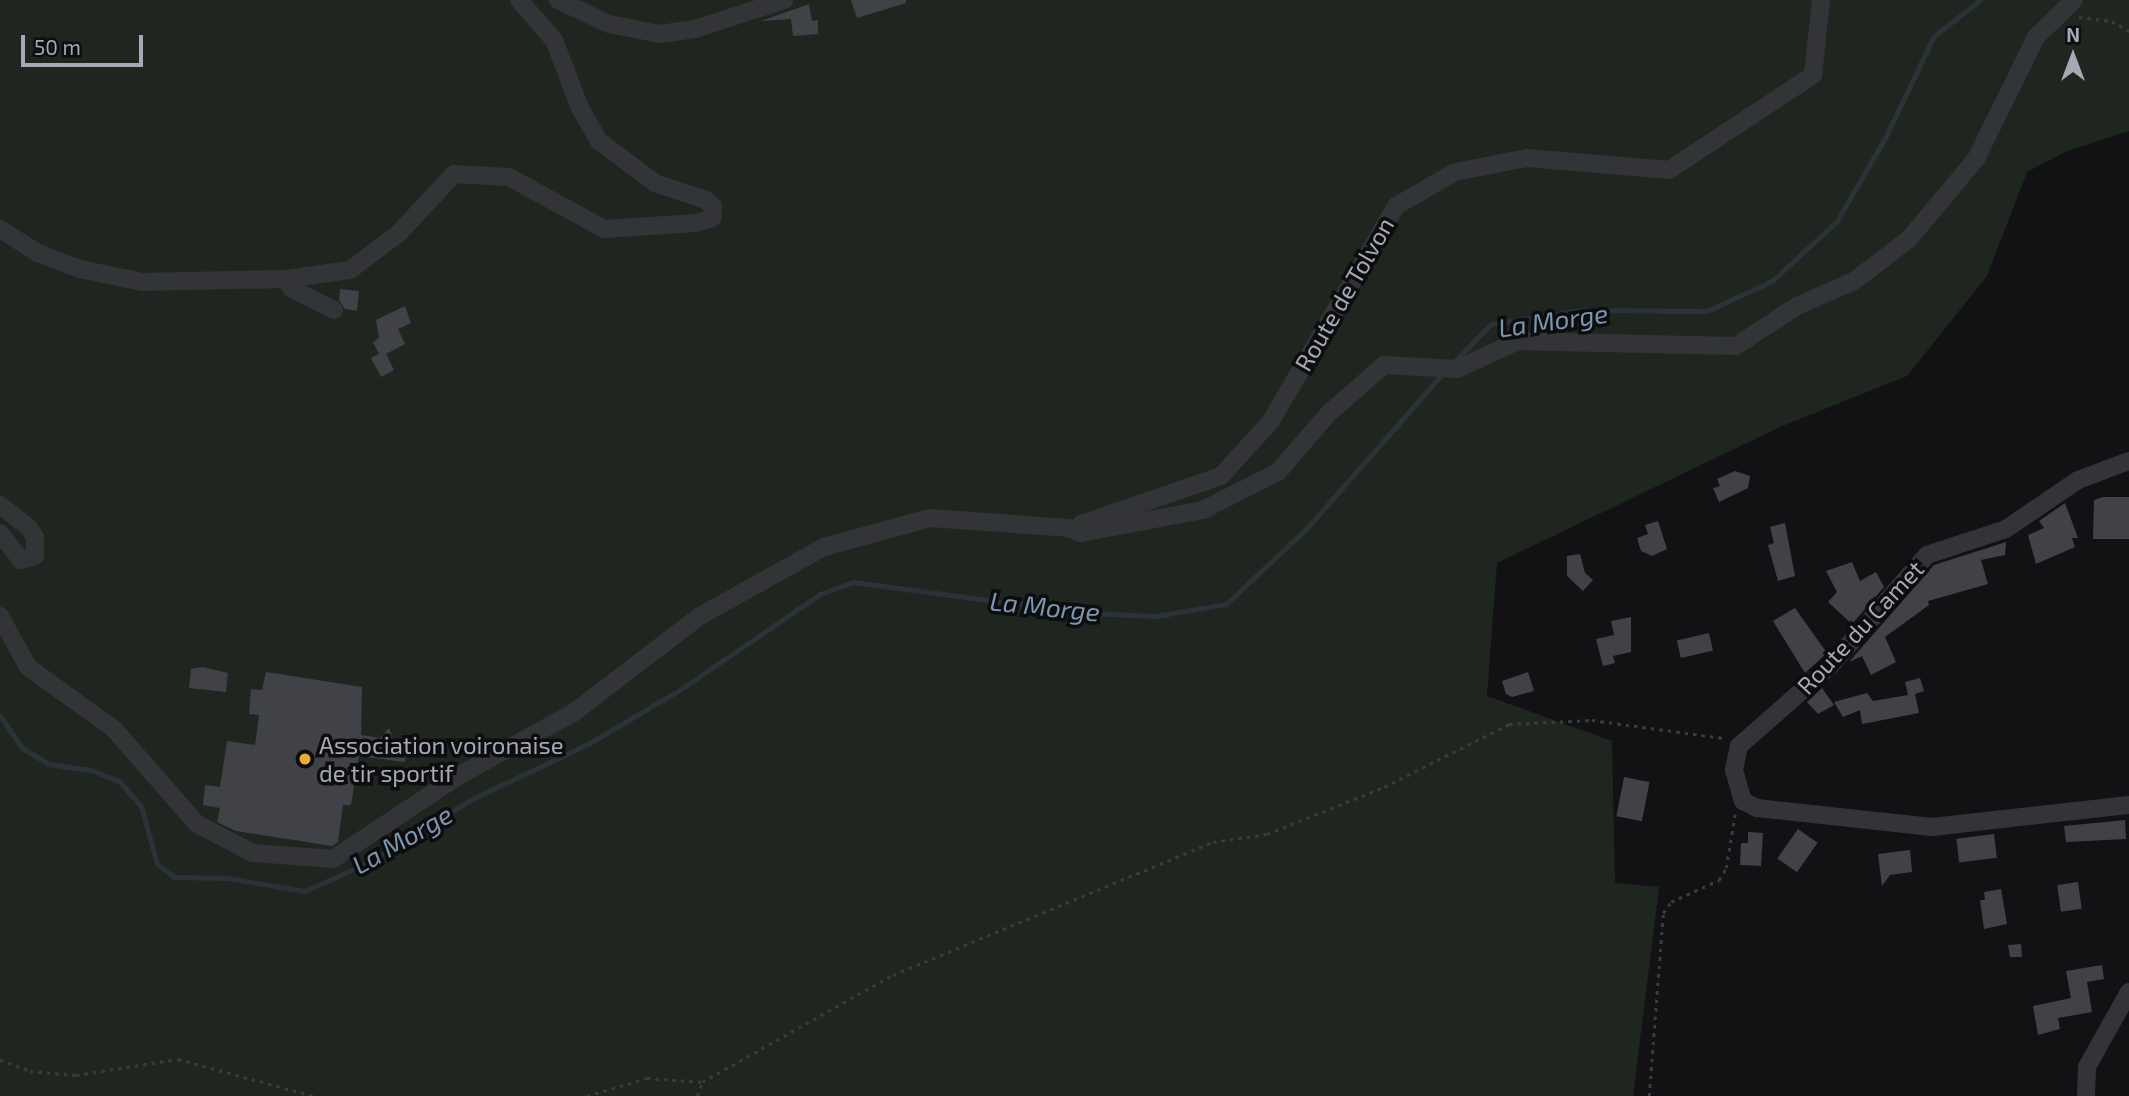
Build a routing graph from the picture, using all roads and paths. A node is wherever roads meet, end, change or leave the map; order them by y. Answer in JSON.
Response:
{"nodes":[{"id":1,"x":519,"y":0,"type":"edge"},
{"id":2,"x":558,"y":0,"type":"edge"},
{"id":3,"x":784,"y":0,"type":"edge"},
{"id":4,"x":1821,"y":0,"type":"edge"},
{"id":5,"x":2074,"y":0,"type":"edge"},
{"id":6,"x":2059,"y":15,"type":"junction"},
{"id":7,"x":2129,"y":31,"type":"edge"},
{"id":8,"x":0,"y":229,"type":"edge"},
{"id":9,"x":286,"y":279,"type":"junction"},
{"id":10,"x":334,"y":310,"type":"dead end"},
{"id":11,"x":2129,"y":461,"type":"edge"},
{"id":12,"x":0,"y":505,"type":"edge"},
{"id":13,"x":1068,"y":528,"type":"junction"},
{"id":14,"x":0,"y":533,"type":"edge"},
{"id":15,"x":0,"y":616,"type":"edge"},
{"id":16,"x":1740,"y":746,"type":"junction"},
{"id":17,"x":1743,"y":800,"type":"junction"},
{"id":18,"x":2129,"y":805,"type":"edge"},
{"id":19,"x":2129,"y":992,"type":"edge"},
{"id":20,"x":0,"y":1060,"type":"edge"},
{"id":21,"x":702,"y":1082,"type":"junction"},
{"id":22,"x":313,"y":1096,"type":"edge"},
{"id":23,"x":587,"y":1096,"type":"edge"},
{"id":24,"x":697,"y":1096,"type":"edge"},
{"id":25,"x":1649,"y":1096,"type":"edge"},
{"id":26,"x":2086,"y":1096,"type":"edge"}],
"edges":[{"from":1,"to":9,"type":"street"},
{"from":2,"to":3,"type":"street"},
{"from":4,"to":13,"type":"street","name":"Route de Tolvon"},
{"from":5,"to":6,"type":"street"},
{"from":6,"to":7,"type":"path"},
{"from":6,"to":13,"type":"street"},
{"from":8,"to":9,"type":"street"},
{"from":9,"to":10,"type":"street"},
{"from":11,"to":16,"type":"street","name":"Route du Camet"},
{"from":12,"to":14,"type":"street"},
{"from":13,"to":15,"type":"street"},
{"from":16,"to":17,"type":"street"},
{"from":16,"to":21,"type":"path"},
{"from":17,"to":18,"type":"street"},
{"from":17,"to":25,"type":"path"},
{"from":19,"to":26,"type":"street"},
{"from":20,"to":22,"type":"path"},
{"from":21,"to":23,"type":"path"},
{"from":21,"to":24,"type":"path"}]}
